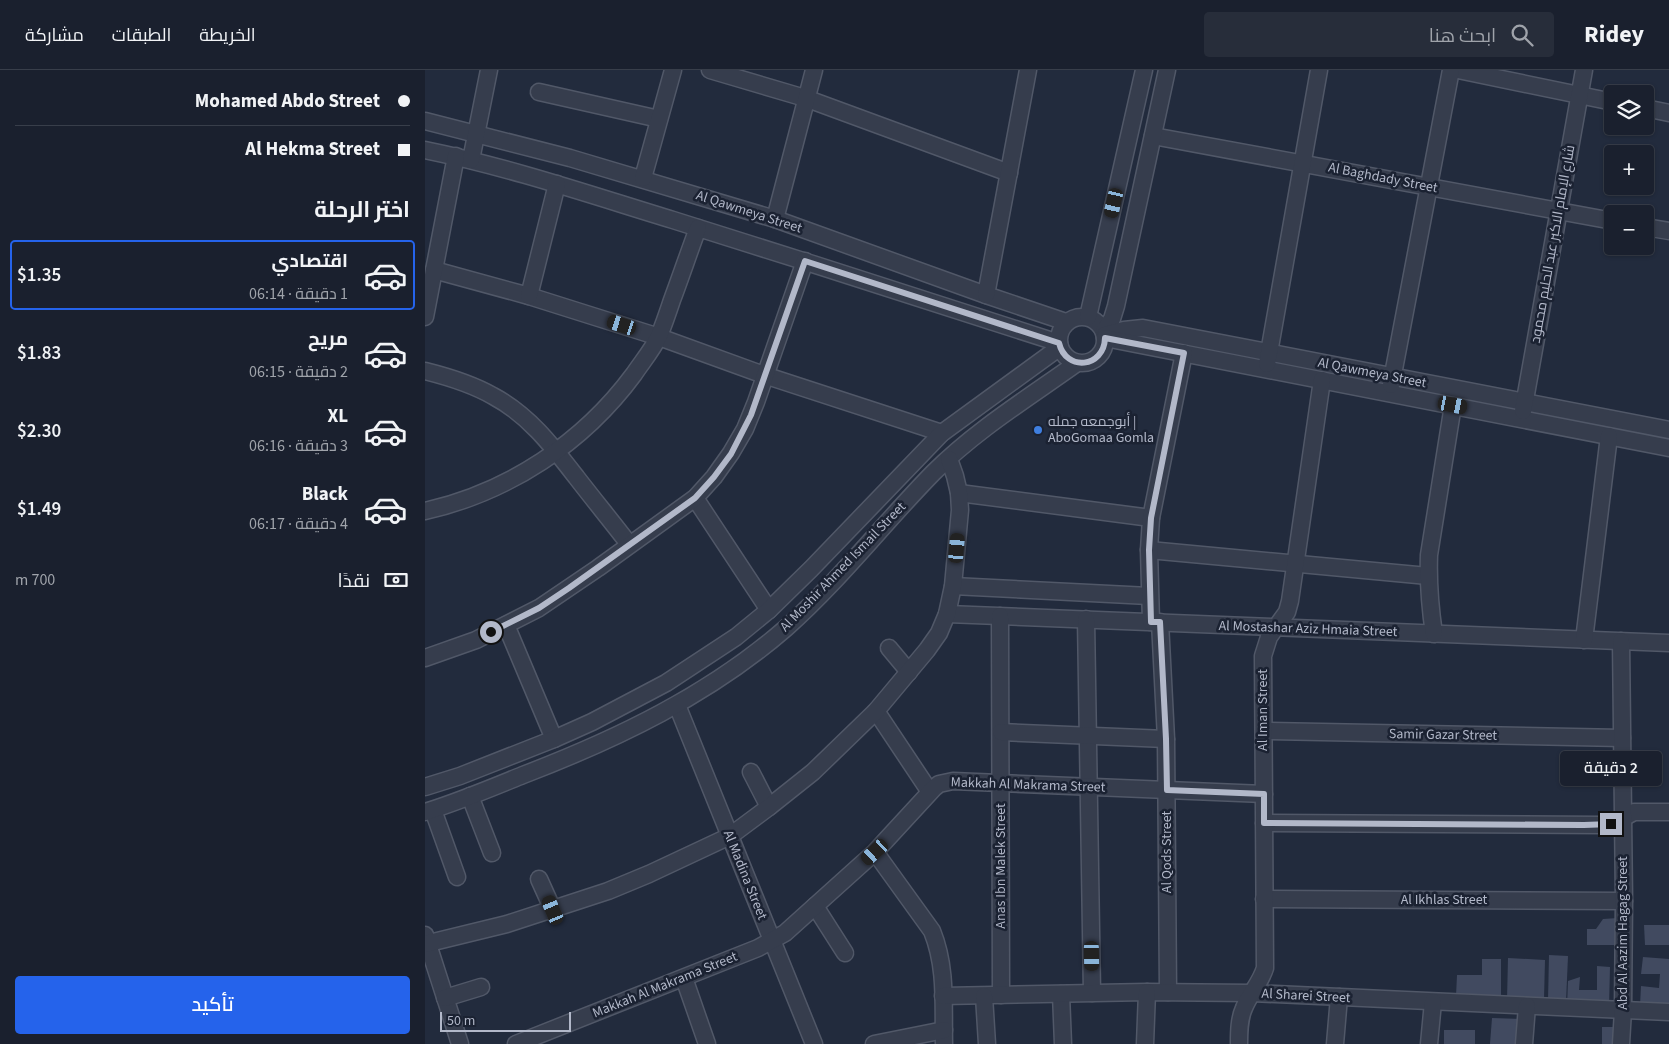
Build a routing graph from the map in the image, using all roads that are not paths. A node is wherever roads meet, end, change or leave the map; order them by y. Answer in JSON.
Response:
{"nodes":[{"id":1,"x":489,"y":70,"type":"edge"},
{"id":2,"x":673,"y":70,"type":"edge"},
{"id":3,"x":710,"y":70,"type":"edge"},
{"id":4,"x":814,"y":70,"type":"edge"},
{"id":5,"x":1028,"y":70,"type":"edge"},
{"id":6,"x":1144,"y":70,"type":"edge"},
{"id":7,"x":1167,"y":70,"type":"edge"},
{"id":8,"x":1319,"y":70,"type":"edge"},
{"id":9,"x":1451,"y":70,"type":"edge"},
{"id":10,"x":1458,"y":70,"type":"edge"},
{"id":11,"x":1584,"y":70,"type":"edge"},
{"id":12,"x":539,"y":92,"type":"dead end"},
{"id":13,"x":1579,"y":95,"type":"junction"},
{"id":14,"x":805,"y":98,"type":"junction"},
{"id":15,"x":1604,"y":100,"type":"edge"},
{"id":16,"x":1654,"y":110,"type":"edge"},
{"id":17,"x":1669,"y":113,"type":"edge"},
{"id":18,"x":659,"y":119,"type":"junction"},
{"id":19,"x":425,"y":121,"type":"edge"},
{"id":20,"x":477,"y":133,"type":"junction"},
{"id":21,"x":1153,"y":136,"type":"junction"},
{"id":22,"x":425,"y":150,"type":"edge"},
{"id":23,"x":463,"y":158,"type":"junction"},
{"id":24,"x":1303,"y":163,"type":"junction"},
{"id":25,"x":1009,"y":173,"type":"junction"},
{"id":26,"x":643,"y":178,"type":"junction"},
{"id":27,"x":557,"y":184,"type":"junction"},
{"id":28,"x":1429,"y":187,"type":"junction"},
{"id":29,"x":1559,"y":211,"type":"junction"},
{"id":30,"x":775,"y":219,"type":"junction"},
{"id":31,"x":1604,"y":219,"type":"edge"},
{"id":32,"x":698,"y":228,"type":"junction"},
{"id":33,"x":1654,"y":228,"type":"edge"},
{"id":34,"x":1669,"y":231,"type":"edge"},
{"id":35,"x":805,"y":261,"type":"junction"},
{"id":36,"x":434,"y":270,"type":"junction"},
{"id":37,"x":986,"y":295,"type":"junction"},
{"id":38,"x":529,"y":296,"type":"junction"},
{"id":39,"x":425,"y":317,"type":"edge"},
{"id":40,"x":1088,"y":317,"type":"junction"},
{"id":41,"x":1066,"y":322,"type":"junction"},
{"id":42,"x":1105,"y":335,"type":"junction"},
{"id":43,"x":659,"y":337,"type":"junction"},
{"id":44,"x":1059,"y":345,"type":"junction"},
{"id":45,"x":1184,"y":353,"type":"junction"},
{"id":46,"x":1267,"y":361,"type":"junction"},
{"id":47,"x":1077,"y":362,"type":"junction"},
{"id":48,"x":425,"y":371,"type":"edge"},
{"id":49,"x":764,"y":375,"type":"junction"},
{"id":50,"x":1322,"y":380,"type":"junction"},
{"id":51,"x":1392,"y":385,"type":"junction"},
{"id":52,"x":1524,"y":402,"type":"junction"},
{"id":53,"x":1453,"y":405,"type":"junction"},
{"id":54,"x":1521,"y":419,"type":"junction"},
{"id":55,"x":1669,"y":430,"type":"edge"},
{"id":56,"x":942,"y":433,"type":"junction"},
{"id":57,"x":1609,"y":436,"type":"junction"},
{"id":58,"x":1669,"y":448,"type":"edge"},
{"id":59,"x":556,"y":452,"type":"junction"},
{"id":60,"x":949,"y":459,"type":"junction"},
{"id":61,"x":959,"y":493,"type":"junction"},
{"id":62,"x":695,"y":498,"type":"junction"},
{"id":63,"x":425,"y":511,"type":"edge"},
{"id":64,"x":1151,"y":518,"type":"junction"},
{"id":65,"x":629,"y":544,"type":"junction"},
{"id":66,"x":1149,"y":550,"type":"junction"},
{"id":67,"x":1294,"y":564,"type":"junction"},
{"id":68,"x":1428,"y":576,"type":"junction"},
{"id":69,"x":953,"y":586,"type":"junction"},
{"id":70,"x":1149,"y":596,"type":"junction"},
{"id":71,"x":769,"y":610,"type":"junction"},
{"id":72,"x":947,"y":614,"type":"junction"},
{"id":73,"x":1000,"y":616,"type":"junction"},
{"id":74,"x":1086,"y":619,"type":"junction"},
{"id":75,"x":1155,"y":622,"type":"junction"},
{"id":76,"x":506,"y":625,"type":"junction"},
{"id":77,"x":1275,"y":628,"type":"junction"},
{"id":78,"x":1434,"y":634,"type":"junction"},
{"id":79,"x":1584,"y":640,"type":"junction"},
{"id":80,"x":1621,"y":641,"type":"junction"},
{"id":81,"x":1669,"y":643,"type":"edge"},
{"id":82,"x":889,"y":648,"type":"dead end"},
{"id":83,"x":425,"y":658,"type":"edge"},
{"id":84,"x":909,"y":672,"type":"junction"},
{"id":85,"x":677,"y":705,"type":"junction"},
{"id":86,"x":876,"y":711,"type":"junction"},
{"id":87,"x":1264,"y":731,"type":"junction"},
{"id":88,"x":1001,"y":732,"type":"junction"},
{"id":89,"x":1088,"y":736,"type":"junction"},
{"id":90,"x":1622,"y":738,"type":"junction"},
{"id":91,"x":554,"y":739,"type":"junction"},
{"id":92,"x":1166,"y":739,"type":"junction"},
{"id":93,"x":751,"y":772,"type":"dead end"},
{"id":94,"x":1001,"y":783,"type":"junction"},
{"id":95,"x":425,"y":787,"type":"edge"},
{"id":96,"x":1089,"y":787,"type":"junction"},
{"id":97,"x":1167,"y":790,"type":"junction"},
{"id":98,"x":930,"y":792,"type":"junction"},
{"id":99,"x":1264,"y":794,"type":"junction"},
{"id":100,"x":471,"y":796,"type":"junction"},
{"id":101,"x":769,"y":808,"type":"junction"},
{"id":102,"x":429,"y":811,"type":"edge"},
{"id":103,"x":1669,"y":812,"type":"edge"},
{"id":104,"x":1623,"y":818,"type":"junction"},
{"id":105,"x":1264,"y":823,"type":"junction"},
{"id":106,"x":730,"y":836,"type":"junction"},
{"id":107,"x":875,"y":852,"type":"junction"},
{"id":108,"x":492,"y":853,"type":"dead end"},
{"id":109,"x":457,"y":877,"type":"dead end"},
{"id":110,"x":539,"y":879,"type":"dead end"},
{"id":111,"x":1264,"y":899,"type":"junction"},
{"id":112,"x":1623,"y":901,"type":"junction"},
{"id":113,"x":815,"y":906,"type":"junction"},
{"id":114,"x":553,"y":910,"type":"junction"},
{"id":115,"x":426,"y":941,"type":"edge"},
{"id":116,"x":772,"y":941,"type":"junction"},
{"id":117,"x":845,"y":953,"type":"dead end"},
{"id":118,"x":684,"y":978,"type":"junction"},
{"id":119,"x":481,"y":987,"type":"dead end"},
{"id":120,"x":1147,"y":992,"type":"junction"},
{"id":121,"x":1168,"y":992,"type":"junction"},
{"id":122,"x":1092,"y":993,"type":"junction"},
{"id":123,"x":1252,"y":993,"type":"junction"},
{"id":124,"x":1061,"y":994,"type":"junction"},
{"id":125,"x":1001,"y":995,"type":"junction"},
{"id":126,"x":943,"y":996,"type":"junction"},
{"id":127,"x":984,"y":996,"type":"junction"},
{"id":128,"x":1339,"y":997,"type":"junction"},
{"id":129,"x":445,"y":998,"type":"junction"},
{"id":130,"x":1433,"y":1002,"type":"junction"},
{"id":131,"x":1527,"y":1006,"type":"junction"},
{"id":132,"x":1623,"y":1010,"type":"junction"},
{"id":133,"x":1669,"y":1012,"type":"edge"},
{"id":134,"x":944,"y":1037,"type":"edge"},
{"id":135,"x":460,"y":1044,"type":"edge"},
{"id":136,"x":516,"y":1044,"type":"edge"},
{"id":137,"x":707,"y":1044,"type":"edge"},
{"id":138,"x":814,"y":1044,"type":"edge"},
{"id":139,"x":874,"y":1044,"type":"edge"},
{"id":140,"x":987,"y":1044,"type":"edge"},
{"id":141,"x":1063,"y":1044,"type":"edge"},
{"id":142,"x":1145,"y":1044,"type":"edge"},
{"id":143,"x":1239,"y":1044,"type":"edge"},
{"id":144,"x":1335,"y":1044,"type":"edge"},
{"id":145,"x":1429,"y":1044,"type":"edge"},
{"id":146,"x":1524,"y":1044,"type":"edge"},
{"id":147,"x":1621,"y":1044,"type":"edge"}],
"edges":[{"from":1,"to":20,"type":"street"},
{"from":2,"to":18,"type":"street"},
{"from":3,"to":14,"type":"street"},
{"from":4,"to":14,"type":"street"},
{"from":5,"to":25,"type":"street"},
{"from":6,"to":40,"type":"street"},
{"from":7,"to":21,"type":"street"},
{"from":8,"to":24,"type":"street"},
{"from":9,"to":28,"type":"street"},
{"from":10,"to":13,"type":"street"},
{"from":11,"to":13,"type":"street","name":"شارع الإمام الاكبر عبد الحليم محمود"},
{"from":12,"to":18,"type":"street"},
{"from":13,"to":15,"type":"street"},
{"from":13,"to":29,"type":"street","name":"شارع الإمام الاكبر عبد الحليم محمود"},
{"from":14,"to":25,"type":"street"},
{"from":14,"to":30,"type":"street"},
{"from":16,"to":17,"type":"street"},
{"from":18,"to":26,"type":"street"},
{"from":19,"to":20,"type":"street","name":"Al Qawmeya Street"},
{"from":20,"to":23,"type":"street"},
{"from":20,"to":26,"type":"street","name":"Al Qawmeya Street"},
{"from":21,"to":24,"type":"street","name":"Al Baghdady Street"},
{"from":21,"to":42,"type":"street"},
{"from":22,"to":23,"type":"street"},
{"from":23,"to":27,"type":"street"},
{"from":23,"to":36,"type":"street"},
{"from":24,"to":28,"type":"street","name":"Al Baghdady Street"},
{"from":24,"to":46,"type":"street"},
{"from":25,"to":37,"type":"street"},
{"from":26,"to":30,"type":"street","name":"Al Qawmeya Street"},
{"from":27,"to":32,"type":"street"},
{"from":27,"to":38,"type":"street"},
{"from":28,"to":29,"type":"street","name":"Al Baghdady Street"},
{"from":28,"to":51,"type":"street"},
{"from":29,"to":31,"type":"street","name":"Al Baghdady Street"},
{"from":29,"to":52,"type":"street","name":"شارع الإمام الاكبر عبد الحليم محمود"},
{"from":30,"to":37,"type":"street","name":"Al Qawmeya Street"},
{"from":32,"to":35,"type":"street"},
{"from":32,"to":43,"type":"street"},
{"from":33,"to":34,"type":"street"},
{"from":35,"to":44,"type":"street"},
{"from":35,"to":49,"type":"street"},
{"from":36,"to":38,"type":"street"},
{"from":36,"to":39,"type":"street"},
{"from":37,"to":41,"type":"street","name":"Al Qawmeya Street"},
{"from":38,"to":43,"type":"street"},
{"from":40,"to":41,"type":"street"},
{"from":40,"to":42,"type":"street"},
{"from":41,"to":44,"type":"street"},
{"from":42,"to":45,"type":"street","name":"Al Qawmeya Street"},
{"from":42,"to":46,"type":"street","name":"Al Qawmeya Street"},
{"from":42,"to":47,"type":"street"},
{"from":43,"to":49,"type":"street"},
{"from":43,"to":59,"type":"street"},
{"from":44,"to":47,"type":"street"},
{"from":44,"to":56,"type":"street","name":"Al Moshir Ahmed Ismail Street"},
{"from":45,"to":46,"type":"street","name":"Al Qawmeya Street"},
{"from":45,"to":64,"type":"street","name":"Al Qods Street"},
{"from":46,"to":50,"type":"street","name":"Al Qawmeya Street"},
{"from":46,"to":51,"type":"street","name":"Al Qawmeya Street"},
{"from":47,"to":60,"type":"street","name":"Al Moshir Ahmed Ismail Street"},
{"from":48,"to":59,"type":"street"},
{"from":49,"to":56,"type":"street"},
{"from":49,"to":62,"type":"street"},
{"from":50,"to":51,"type":"street","name":"Al Qawmeya Street"},
{"from":50,"to":67,"type":"street","name":"Al Iman Street"},
{"from":51,"to":52,"type":"street","name":"Al Qawmeya Street"},
{"from":51,"to":53,"type":"street","name":"Al Qawmeya Street"},
{"from":52,"to":54,"type":"street","name":"شارع الإمام الاكبر عبد الحليم محمود"},
{"from":52,"to":55,"type":"street","name":"Al Qawmeya Street"},
{"from":53,"to":54,"type":"street","name":"Al Qawmeya Street"},
{"from":53,"to":68,"type":"street"},
{"from":54,"to":57,"type":"street","name":"Al Qawmeya Street"},
{"from":56,"to":71,"type":"street","name":"Al Moshir Ahmed Ismail Street"},
{"from":57,"to":58,"type":"street","name":"Al Qawmeya Street"},
{"from":57,"to":79,"type":"street"},
{"from":59,"to":63,"type":"street"},
{"from":59,"to":65,"type":"street"},
{"from":60,"to":61,"type":"street"},
{"from":60,"to":85,"type":"street","name":"Al Moshir Ahmed Ismail Street"},
{"from":61,"to":64,"type":"street"},
{"from":61,"to":69,"type":"street"},
{"from":62,"to":65,"type":"street"},
{"from":62,"to":71,"type":"street"},
{"from":64,"to":66,"type":"street","name":"Al Qods Street"},
{"from":65,"to":76,"type":"street"},
{"from":66,"to":67,"type":"street"},
{"from":66,"to":70,"type":"street","name":"Al Qods Street"},
{"from":67,"to":68,"type":"street"},
{"from":67,"to":77,"type":"street","name":"Al Iman Street"},
{"from":68,"to":78,"type":"street"},
{"from":69,"to":70,"type":"street"},
{"from":69,"to":72,"type":"street"},
{"from":70,"to":75,"type":"street","name":"Al Qods Street"},
{"from":71,"to":91,"type":"street","name":"Al Moshir Ahmed Ismail Street"},
{"from":72,"to":73,"type":"street","name":"Al Mostashar Aziz Hmaia Street"},
{"from":72,"to":84,"type":"street"},
{"from":73,"to":74,"type":"street","name":"Al Mostashar Aziz Hmaia Street"},
{"from":73,"to":88,"type":"street","name":"Anas Ibn Malek Street"},
{"from":74,"to":75,"type":"street","name":"Al Mostashar Aziz Hmaia Street"},
{"from":74,"to":89,"type":"street"},
{"from":75,"to":77,"type":"street","name":"Al Mostashar Aziz Hmaia Street"},
{"from":75,"to":92,"type":"street","name":"Al Qods Street"},
{"from":76,"to":83,"type":"street"},
{"from":76,"to":91,"type":"street"},
{"from":77,"to":78,"type":"street","name":"Al Mostashar Aziz Hmaia Street"},
{"from":77,"to":87,"type":"street","name":"Al Iman Street"},
{"from":78,"to":79,"type":"street","name":"Al Mostashar Aziz Hmaia Street"},
{"from":79,"to":80,"type":"street","name":"Al Mostashar Aziz Hmaia Street"},
{"from":80,"to":81,"type":"street","name":"Al Mostashar Aziz Hmaia Street"},
{"from":80,"to":90,"type":"street","name":"Abd Al Aazim Hagag Street"},
{"from":82,"to":84,"type":"street"},
{"from":84,"to":86,"type":"street"},
{"from":85,"to":100,"type":"street","name":"Al Moshir Ahmed Ismail Street"},
{"from":85,"to":106,"type":"street","name":"Al Madina Street"},
{"from":86,"to":98,"type":"street"},
{"from":86,"to":101,"type":"street"},
{"from":87,"to":90,"type":"street","name":"Samir Gazar Street"},
{"from":87,"to":99,"type":"street","name":"Al Iman Street"},
{"from":88,"to":89,"type":"street"},
{"from":88,"to":94,"type":"street","name":"Anas Ibn Malek Street"},
{"from":89,"to":92,"type":"street"},
{"from":89,"to":96,"type":"street"},
{"from":90,"to":104,"type":"street","name":"Abd Al Aazim Hagag Street"},
{"from":91,"to":95,"type":"street","name":"Al Moshir Ahmed Ismail Street"},
{"from":92,"to":97,"type":"street","name":"Al Qods Street"},
{"from":93,"to":101,"type":"street"},
{"from":94,"to":96,"type":"street","name":"Makkah Al Makrama Street"},
{"from":94,"to":98,"type":"street","name":"Makkah Al Makrama Street"},
{"from":94,"to":125,"type":"street","name":"Anas Ibn Malek Street"},
{"from":96,"to":97,"type":"street","name":"Makkah Al Makrama Street"},
{"from":96,"to":122,"type":"street"},
{"from":97,"to":99,"type":"street","name":"Makkah Al Makrama Street"},
{"from":97,"to":121,"type":"street","name":"Al Qods Street"},
{"from":98,"to":107,"type":"street","name":"Makkah Al Makrama Street"},
{"from":99,"to":105,"type":"street","name":"Al Iman Street"},
{"from":100,"to":102,"type":"street","name":"Al Moshir Ahmed Ismail Street"},
{"from":100,"to":108,"type":"street"},
{"from":101,"to":106,"type":"street"},
{"from":102,"to":109,"type":"street"},
{"from":103,"to":104,"type":"street"},
{"from":104,"to":105,"type":"street"},
{"from":104,"to":112,"type":"street","name":"Abd Al Aazim Hagag Street"},
{"from":105,"to":111,"type":"street","name":"Al Iman Street"},
{"from":106,"to":114,"type":"street"},
{"from":106,"to":116,"type":"street","name":"Al Madina Street"},
{"from":107,"to":113,"type":"street","name":"Makkah Al Makrama Street"},
{"from":107,"to":126,"type":"street"},
{"from":110,"to":114,"type":"street"},
{"from":111,"to":112,"type":"street","name":"Al Ikhlas Street"},
{"from":111,"to":123,"type":"street","name":"Al Iman Street"},
{"from":112,"to":132,"type":"street","name":"Abd Al Aazim Hagag Street"},
{"from":113,"to":116,"type":"street","name":"Makkah Al Makrama Street"},
{"from":113,"to":117,"type":"street"},
{"from":114,"to":115,"type":"street"},
{"from":115,"to":129,"type":"street"},
{"from":116,"to":118,"type":"street","name":"Makkah Al Makrama Street"},
{"from":116,"to":138,"type":"street","name":"Al Madina Street"},
{"from":118,"to":136,"type":"street","name":"Makkah Al Makrama Street"},
{"from":118,"to":137,"type":"street"},
{"from":119,"to":129,"type":"street"},
{"from":120,"to":121,"type":"street","name":"Al Sharei Street"},
{"from":120,"to":122,"type":"street","name":"Al Sharei Street"},
{"from":120,"to":142,"type":"street"},
{"from":121,"to":123,"type":"street","name":"Al Sharei Street"},
{"from":122,"to":124,"type":"street","name":"Al Sharei Street"},
{"from":123,"to":128,"type":"street","name":"Al Sharei Street"},
{"from":123,"to":143,"type":"street","name":"Al Iman Street"},
{"from":124,"to":125,"type":"street","name":"Al Sharei Street"},
{"from":124,"to":141,"type":"street"},
{"from":125,"to":127,"type":"street","name":"Al Sharei Street"},
{"from":126,"to":127,"type":"street","name":"Al Sharei Street"},
{"from":126,"to":134,"type":"street"},
{"from":127,"to":140,"type":"street"},
{"from":128,"to":130,"type":"street","name":"Al Sharei Street"},
{"from":128,"to":144,"type":"street"},
{"from":129,"to":135,"type":"street"},
{"from":130,"to":131,"type":"street","name":"Al Sharei Street"},
{"from":130,"to":145,"type":"street"},
{"from":131,"to":132,"type":"street","name":"Al Sharei Street"},
{"from":131,"to":146,"type":"street"},
{"from":132,"to":133,"type":"street","name":"Al Sharei Street"},
{"from":132,"to":147,"type":"street","name":"Abd Al Aazim Hagag Street"},
{"from":134,"to":139,"type":"street"}]}
